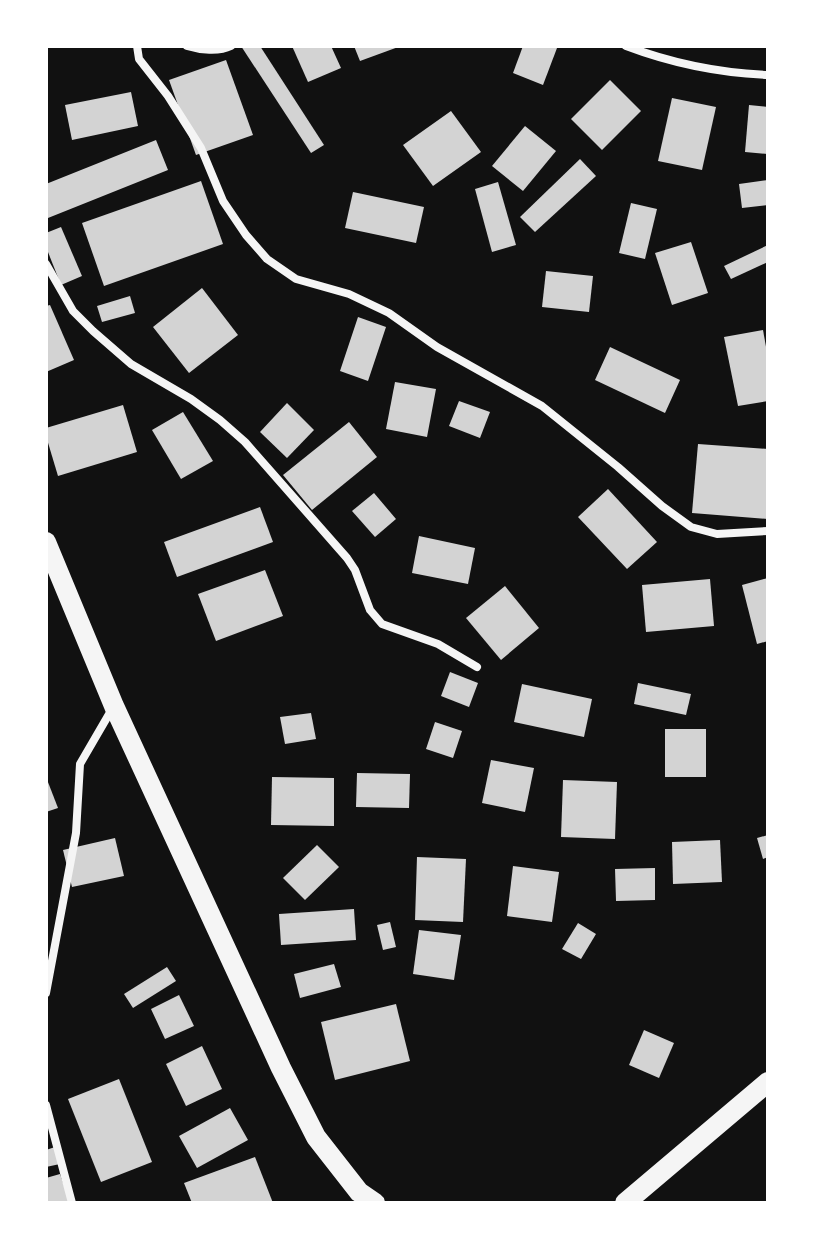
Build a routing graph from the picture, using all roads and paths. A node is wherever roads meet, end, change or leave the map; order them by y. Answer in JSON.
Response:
{"nodes":[{"id":1,"x":137,"y":46,"type":"edge"},
{"id":2,"x":187,"y":46,"type":"edge"},
{"id":3,"x":231,"y":46,"type":"edge"},
{"id":4,"x":626,"y":46,"type":"edge"},
{"id":5,"x":768,"y":75,"type":"edge"},
{"id":6,"x":46,"y":264,"type":"edge"},
{"id":7,"x":768,"y":531,"type":"edge"},
{"id":8,"x":46,"y":542,"type":"edge"},
{"id":9,"x":477,"y":667,"type":"dead end"},
{"id":10,"x":114,"y":706,"type":"junction"},
{"id":11,"x":46,"y":993,"type":"edge"},
{"id":12,"x":768,"y":1082,"type":"edge"},
{"id":13,"x":46,"y":1105,"type":"edge"},
{"id":14,"x":72,"y":1203,"type":"edge"},
{"id":15,"x":375,"y":1203,"type":"edge"},
{"id":16,"x":625,"y":1203,"type":"edge"}],
"edges":[{"from":1,"to":7,"type":"street"},
{"from":2,"to":3,"type":"street"},
{"from":4,"to":5,"type":"street"},
{"from":6,"to":9,"type":"street"},
{"from":8,"to":10,"type":"highway"},
{"from":10,"to":11,"type":"street"},
{"from":10,"to":15,"type":"highway"},
{"from":12,"to":16,"type":"highway"},
{"from":13,"to":14,"type":"street"}]}
